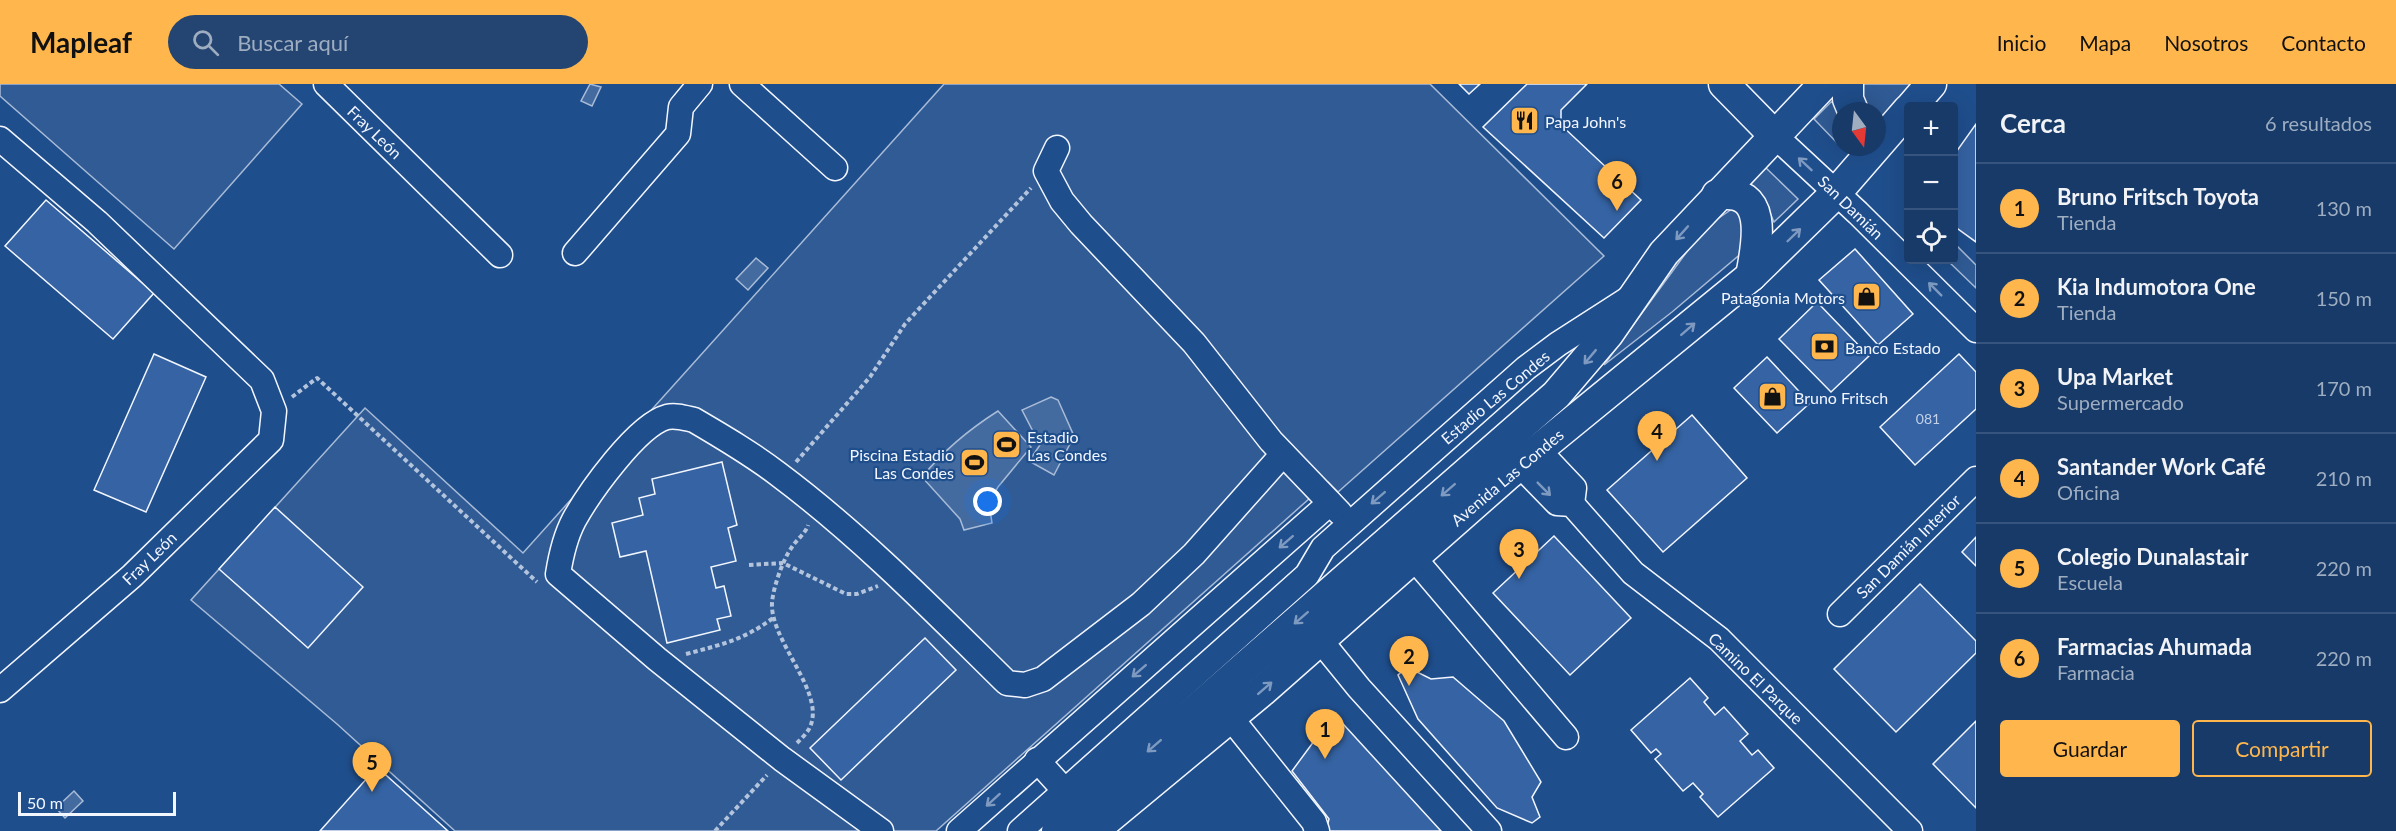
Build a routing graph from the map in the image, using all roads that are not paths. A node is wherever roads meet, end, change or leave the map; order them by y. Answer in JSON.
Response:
{"nodes":[{"id":1,"x":326,"y":84,"type":"edge"},
{"id":2,"x":700,"y":84,"type":"edge"},
{"id":3,"x":742,"y":84,"type":"edge"},
{"id":4,"x":1724,"y":84,"type":"edge"},
{"id":5,"x":1824,"y":84,"type":"edge"},
{"id":6,"x":1848,"y":84,"type":"edge"},
{"id":7,"x":1931,"y":84,"type":"edge"},
{"id":8,"x":1849,"y":102,"type":"edge"},
{"id":9,"x":1915,"y":102,"type":"edge"},
{"id":10,"x":1892,"y":123,"type":"edge"},
{"id":11,"x":1774,"y":135,"type":"junction"},
{"id":12,"x":0,"y":139,"type":"edge"},
{"id":13,"x":1057,"y":148,"type":"dead end"},
{"id":14,"x":835,"y":168,"type":"dead end"},
{"id":15,"x":1836,"y":193,"type":"junction"},
{"id":16,"x":1717,"y":195,"type":"junction"},
{"id":17,"x":575,"y":254,"type":"dead end"},
{"id":18,"x":500,"y":255,"type":"dead end"},
{"id":19,"x":1751,"y":276,"type":"junction"},
{"id":20,"x":1638,"y":293,"type":"junction"},
{"id":21,"x":1976,"y":330,"type":"edge"},
{"id":22,"x":1283,"y":454,"type":"junction"},
{"id":23,"x":1529,"y":458,"type":"junction"},
{"id":24,"x":1976,"y":479,"type":"edge"},
{"id":25,"x":1330,"y":503,"type":"junction"},
{"id":26,"x":1349,"y":524,"type":"junction"},
{"id":27,"x":1413,"y":557,"type":"junction"},
{"id":28,"x":1840,"y":614,"type":"dead end"},
{"id":29,"x":1320,"y":640,"type":"junction"},
{"id":30,"x":0,"y":690,"type":"edge"},
{"id":31,"x":1230,"y":717,"type":"junction"},
{"id":32,"x":1566,"y":737,"type":"dead end"},
{"id":33,"x":1037,"y":760,"type":"junction"},
{"id":34,"x":1065,"y":791,"type":"junction"},
{"id":35,"x":881,"y":831,"type":"edge"},
{"id":36,"x":959,"y":831,"type":"edge"},
{"id":37,"x":1020,"y":831,"type":"edge"},
{"id":38,"x":1057,"y":831,"type":"edge"},
{"id":39,"x":1093,"y":831,"type":"edge"},
{"id":40,"x":1317,"y":831,"type":"edge"},
{"id":41,"x":1489,"y":831,"type":"edge"},
{"id":42,"x":1910,"y":831,"type":"edge"}],
"edges":[{"from":1,"to":18,"type":"street","name":"Fray León"},
{"from":2,"to":17,"type":"street"},
{"from":3,"to":14,"type":"street"},
{"from":4,"to":11,"type":"main road","name":"San Damián"},
{"from":5,"to":11,"type":"main road","name":"Avenida Las Condes"},
{"from":6,"to":8,"type":"main road"},
{"from":7,"to":9,"type":"main road"},
{"from":10,"to":15,"type":"main road","name":"Avenida Las Condes"},
{"from":15,"to":11,"type":"street","name":"San Damián","one_way":true},
{"from":11,"to":16,"type":"main road","name":"Avenida Las Condes"},
{"from":12,"to":30,"type":"street","name":"Fray León"},
{"from":13,"to":22,"type":"street"},
{"from":19,"to":15,"type":"main road","name":"Avenida Las Condes","one_way":true},
{"from":21,"to":15,"type":"street","name":"San Damián","one_way":true},
{"from":16,"to":19,"type":"main road"},
{"from":16,"to":20,"type":"main road","name":"Avenida Las Condes","one_way":true},
{"from":23,"to":19,"type":"main road","name":"Avenida Las Condes","one_way":true},
{"from":20,"to":26,"type":"street","name":"Estadio Las Condes","one_way":true},
{"from":20,"to":38,"type":"main road","name":"Avenida Las Condes","one_way":true},
{"from":22,"to":25,"type":"street"},
{"from":22,"to":35,"type":"street"},
{"from":23,"to":27,"type":"main road","name":"Avenida Las Condes"},
{"from":23,"to":42,"type":"street","name":"Camino El Parque"},
{"from":24,"to":28,"type":"street","name":"San Damián Interior"},
{"from":25,"to":26,"type":"street"},
{"from":25,"to":33,"type":"street","one_way":true},
{"from":26,"to":34,"type":"street","name":"Estadio Las Condes"},
{"from":27,"to":29,"type":"main road","name":"Avenida Las Condes"},
{"from":27,"to":32,"type":"street"},
{"from":31,"to":29,"type":"main road","name":"Avenida Las Condes","one_way":true},
{"from":29,"to":41,"type":"street"},
{"from":31,"to":39,"type":"main road","name":"Avenida Las Condes"},
{"from":31,"to":40,"type":"street"},
{"from":33,"to":34,"type":"street"},
{"from":33,"to":36,"type":"street","one_way":true},
{"from":34,"to":37,"type":"street","name":"Estadio Las Condes"}]}
